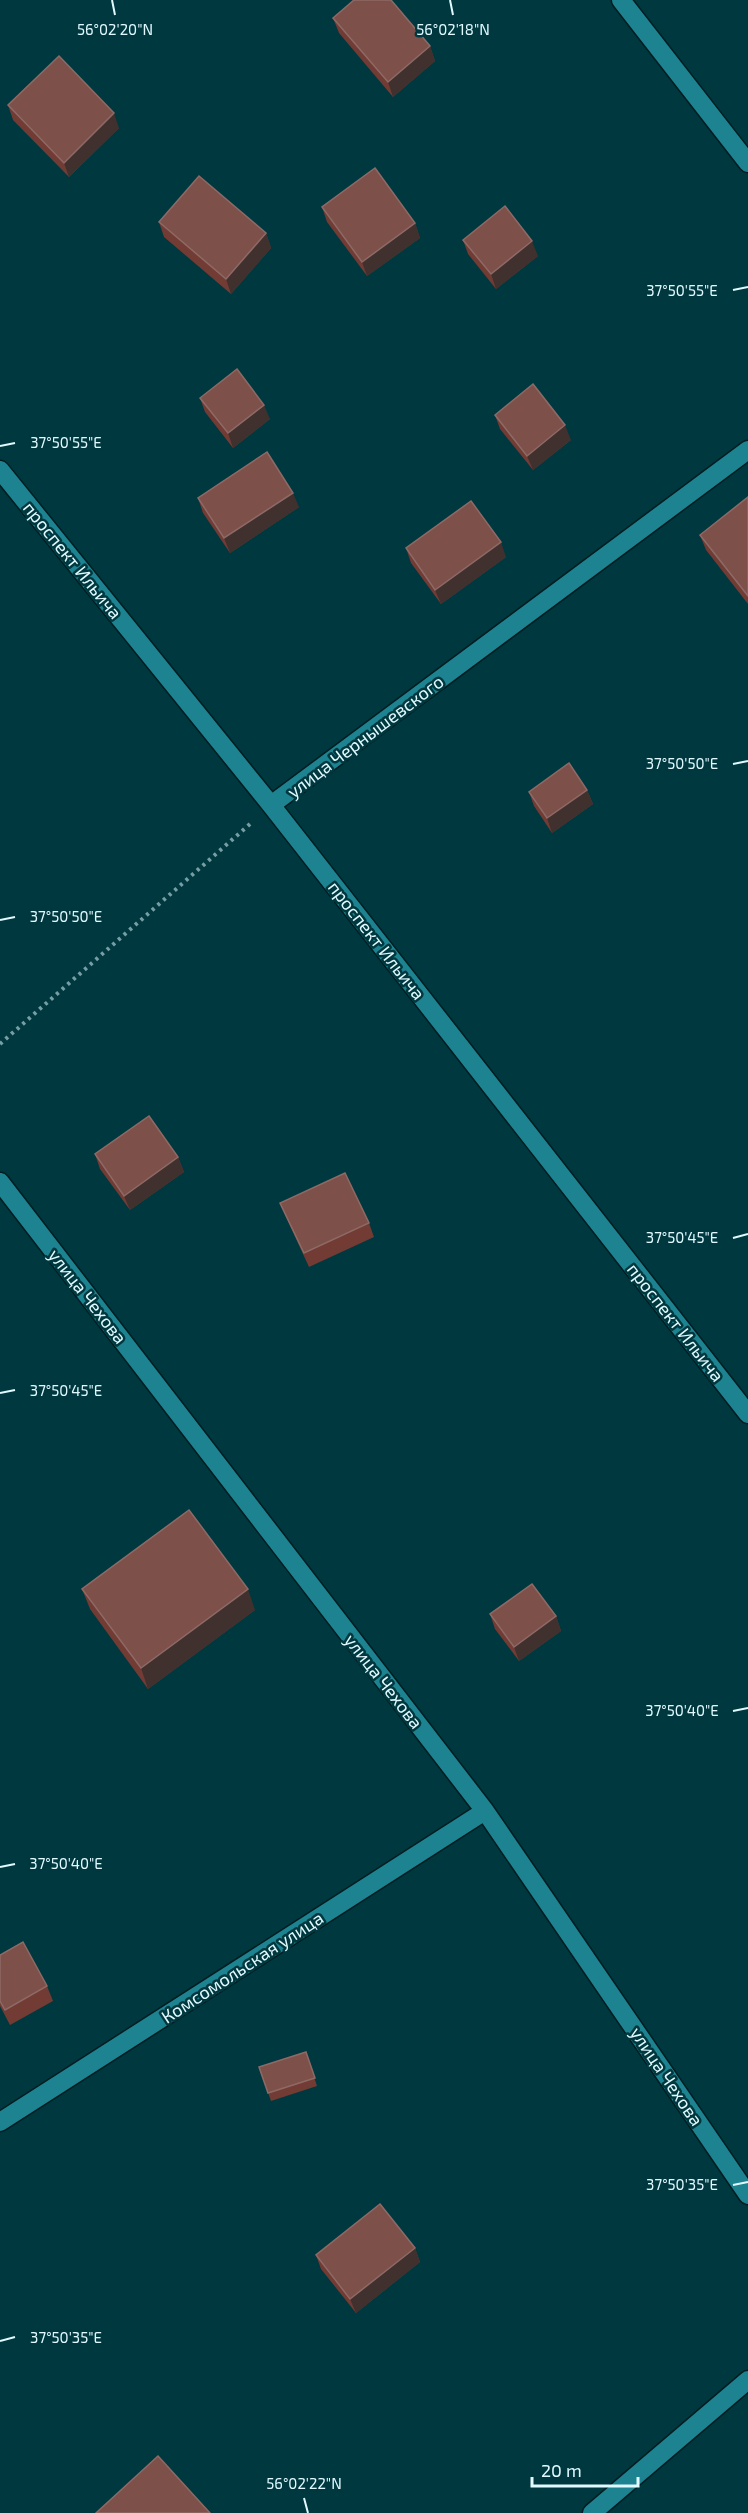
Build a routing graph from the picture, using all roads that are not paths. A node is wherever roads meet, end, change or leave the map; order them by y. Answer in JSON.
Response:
{"nodes":[{"id":1,"x":621,"y":0,"type":"edge"},
{"id":2,"x":748,"y":163,"type":"edge"},
{"id":3,"x":748,"y":450,"type":"edge"},
{"id":4,"x":0,"y":470,"type":"edge"},
{"id":5,"x":271,"y":805,"type":"junction"},
{"id":6,"x":0,"y":1182,"type":"edge"},
{"id":7,"x":748,"y":1414,"type":"edge"},
{"id":8,"x":484,"y":1811,"type":"junction"},
{"id":9,"x":0,"y":2122,"type":"edge"},
{"id":10,"x":748,"y":2195,"type":"edge"},
{"id":11,"x":748,"y":2380,"type":"edge"},
{"id":12,"x":592,"y":2513,"type":"edge"}],
"edges":[{"from":1,"to":2,"type":"street"},
{"from":3,"to":5,"type":"street","name":"улица Чернышевского"},
{"from":4,"to":5,"type":"street","name":"проспект Ильича"},
{"from":5,"to":7,"type":"street","name":"проспект Ильича"},
{"from":6,"to":8,"type":"street","name":"улица Чехова"},
{"from":8,"to":9,"type":"street","name":"Комсомольская улица"},
{"from":8,"to":10,"type":"street","name":"улица Чехова"},
{"from":11,"to":12,"type":"street"}]}
